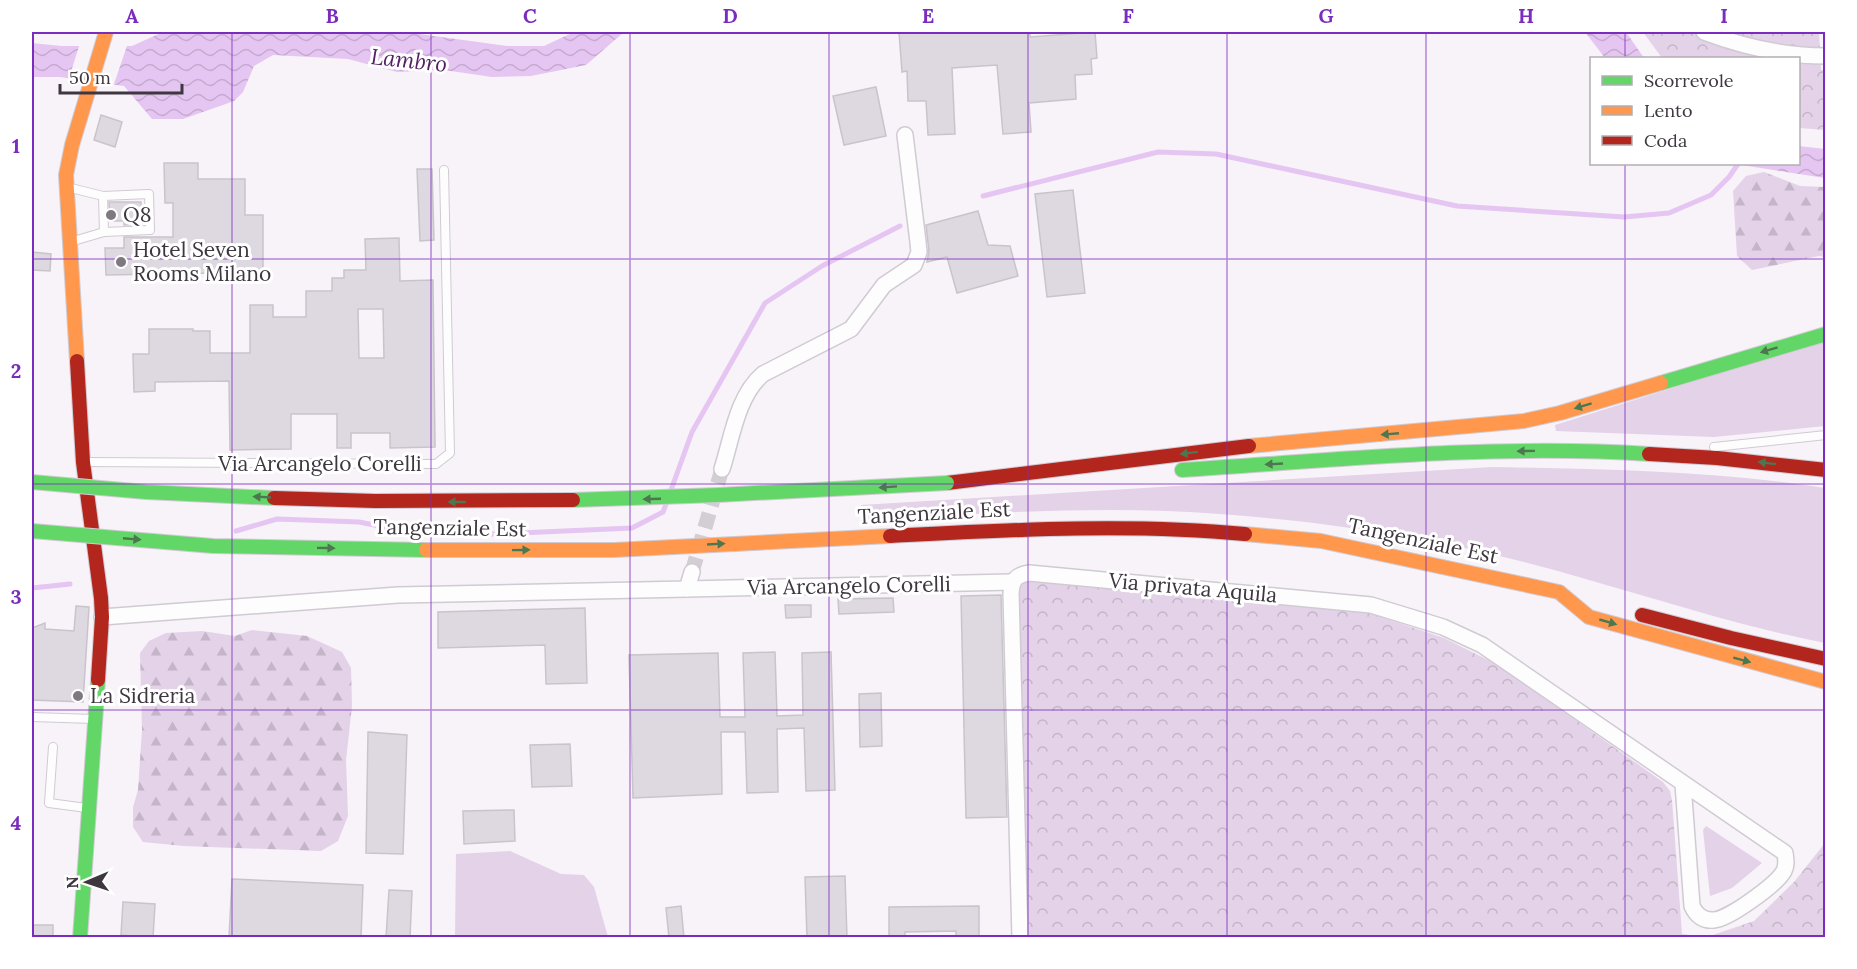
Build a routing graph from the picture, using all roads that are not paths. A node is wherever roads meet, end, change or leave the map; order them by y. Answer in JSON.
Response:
{"nodes":[{"id":1,"x":1704,"y":32,"type":"edge"},
{"id":2,"x":105,"y":35,"type":"edge"},
{"id":3,"x":1826,"y":56,"type":"edge"},
{"id":4,"x":905,"y":135,"type":"dead end"},
{"id":5,"x":444,"y":170,"type":"dead end"},
{"id":6,"x":66,"y":186,"type":"junction"},
{"id":7,"x":103,"y":196,"type":"junction"},
{"id":8,"x":104,"y":232,"type":"junction"},
{"id":9,"x":69,"y":242,"type":"junction"},
{"id":10,"x":1826,"y":334,"type":"edge"},
{"id":11,"x":1826,"y":435,"type":"edge"},
{"id":12,"x":1648,"y":454,"type":"junction"},
{"id":13,"x":83,"y":462,"type":"junction"},
{"id":14,"x":722,"y":469,"type":"tunnel mouth"},
{"id":15,"x":1826,"y":470,"type":"edge"},
{"id":16,"x":32,"y":482,"type":"edge"},
{"id":17,"x":947,"y":483,"type":"junction"},
{"id":18,"x":32,"y":531,"type":"edge"},
{"id":19,"x":692,"y":572,"type":"tunnel mouth"},
{"id":20,"x":1012,"y":582,"type":"junction"},
{"id":21,"x":687,"y":589,"type":"junction"},
{"id":22,"x":1559,"y":592,"type":"junction"},
{"id":23,"x":1590,"y":601,"type":"dead end"},
{"id":24,"x":1633,"y":613,"type":"dead end"},
{"id":25,"x":102,"y":617,"type":"junction"},
{"id":26,"x":1826,"y":659,"type":"edge"},
{"id":27,"x":1826,"y":682,"type":"edge"},
{"id":28,"x":32,"y":717,"type":"edge"},
{"id":29,"x":94,"y":719,"type":"junction"},
{"id":30,"x":53,"y":747,"type":"dead end"},
{"id":31,"x":1683,"y":784,"type":"junction"},
{"id":32,"x":88,"y":808,"type":"junction"},
{"id":33,"x":80,"y":938,"type":"edge"},
{"id":34,"x":1020,"y":938,"type":"edge"}],
"edges":[{"from":1,"to":3,"type":"street"},
{"from":2,"to":6,"type":"main road"},
{"from":4,"to":14,"type":"street"},
{"from":5,"to":13,"type":"lane","name":"Via Arcangelo Corelli"},
{"from":6,"to":7,"type":"lane"},
{"from":6,"to":9,"type":"main road"},
{"from":7,"to":8,"type":"lane"},
{"from":7,"to":8,"type":"lane"},
{"from":8,"to":9,"type":"lane"},
{"from":9,"to":13,"type":"main road"},
{"from":10,"to":17,"type":"main road","one_way":true},
{"from":11,"to":12,"type":"lane"},
{"from":15,"to":12,"type":"main road","name":"Tangenziale Est","one_way":true},
{"from":12,"to":17,"type":"main road","name":"Tangenziale Est","one_way":true},
{"from":13,"to":25,"type":"main road"},
{"from":17,"to":16,"type":"main road","name":"Tangenziale Est","one_way":true,"bridge":true},
{"from":18,"to":22,"type":"main road","name":"Tangenziale Est","one_way":true,"bridge":true},
{"from":19,"to":21,"type":"street"},
{"from":20,"to":21,"type":"street","name":"Via Arcangelo Corelli"},
{"from":20,"to":31,"type":"street","name":"Via privata Aquila"},
{"from":20,"to":34,"type":"street"},
{"from":21,"to":25,"type":"street","name":"Via Arcangelo Corelli"},
{"from":22,"to":23,"type":"main road","name":"Tangenziale Est"},
{"from":22,"to":27,"type":"main road","one_way":true},
{"from":24,"to":26,"type":"main road"},
{"from":25,"to":29,"type":"main road"},
{"from":28,"to":29,"type":"lane"},
{"from":29,"to":32,"type":"main road"},
{"from":30,"to":32,"type":"lane"},
{"from":31,"to":31,"type":"street","name":"Via privata Aquila"},
{"from":32,"to":33,"type":"main road"}]}
